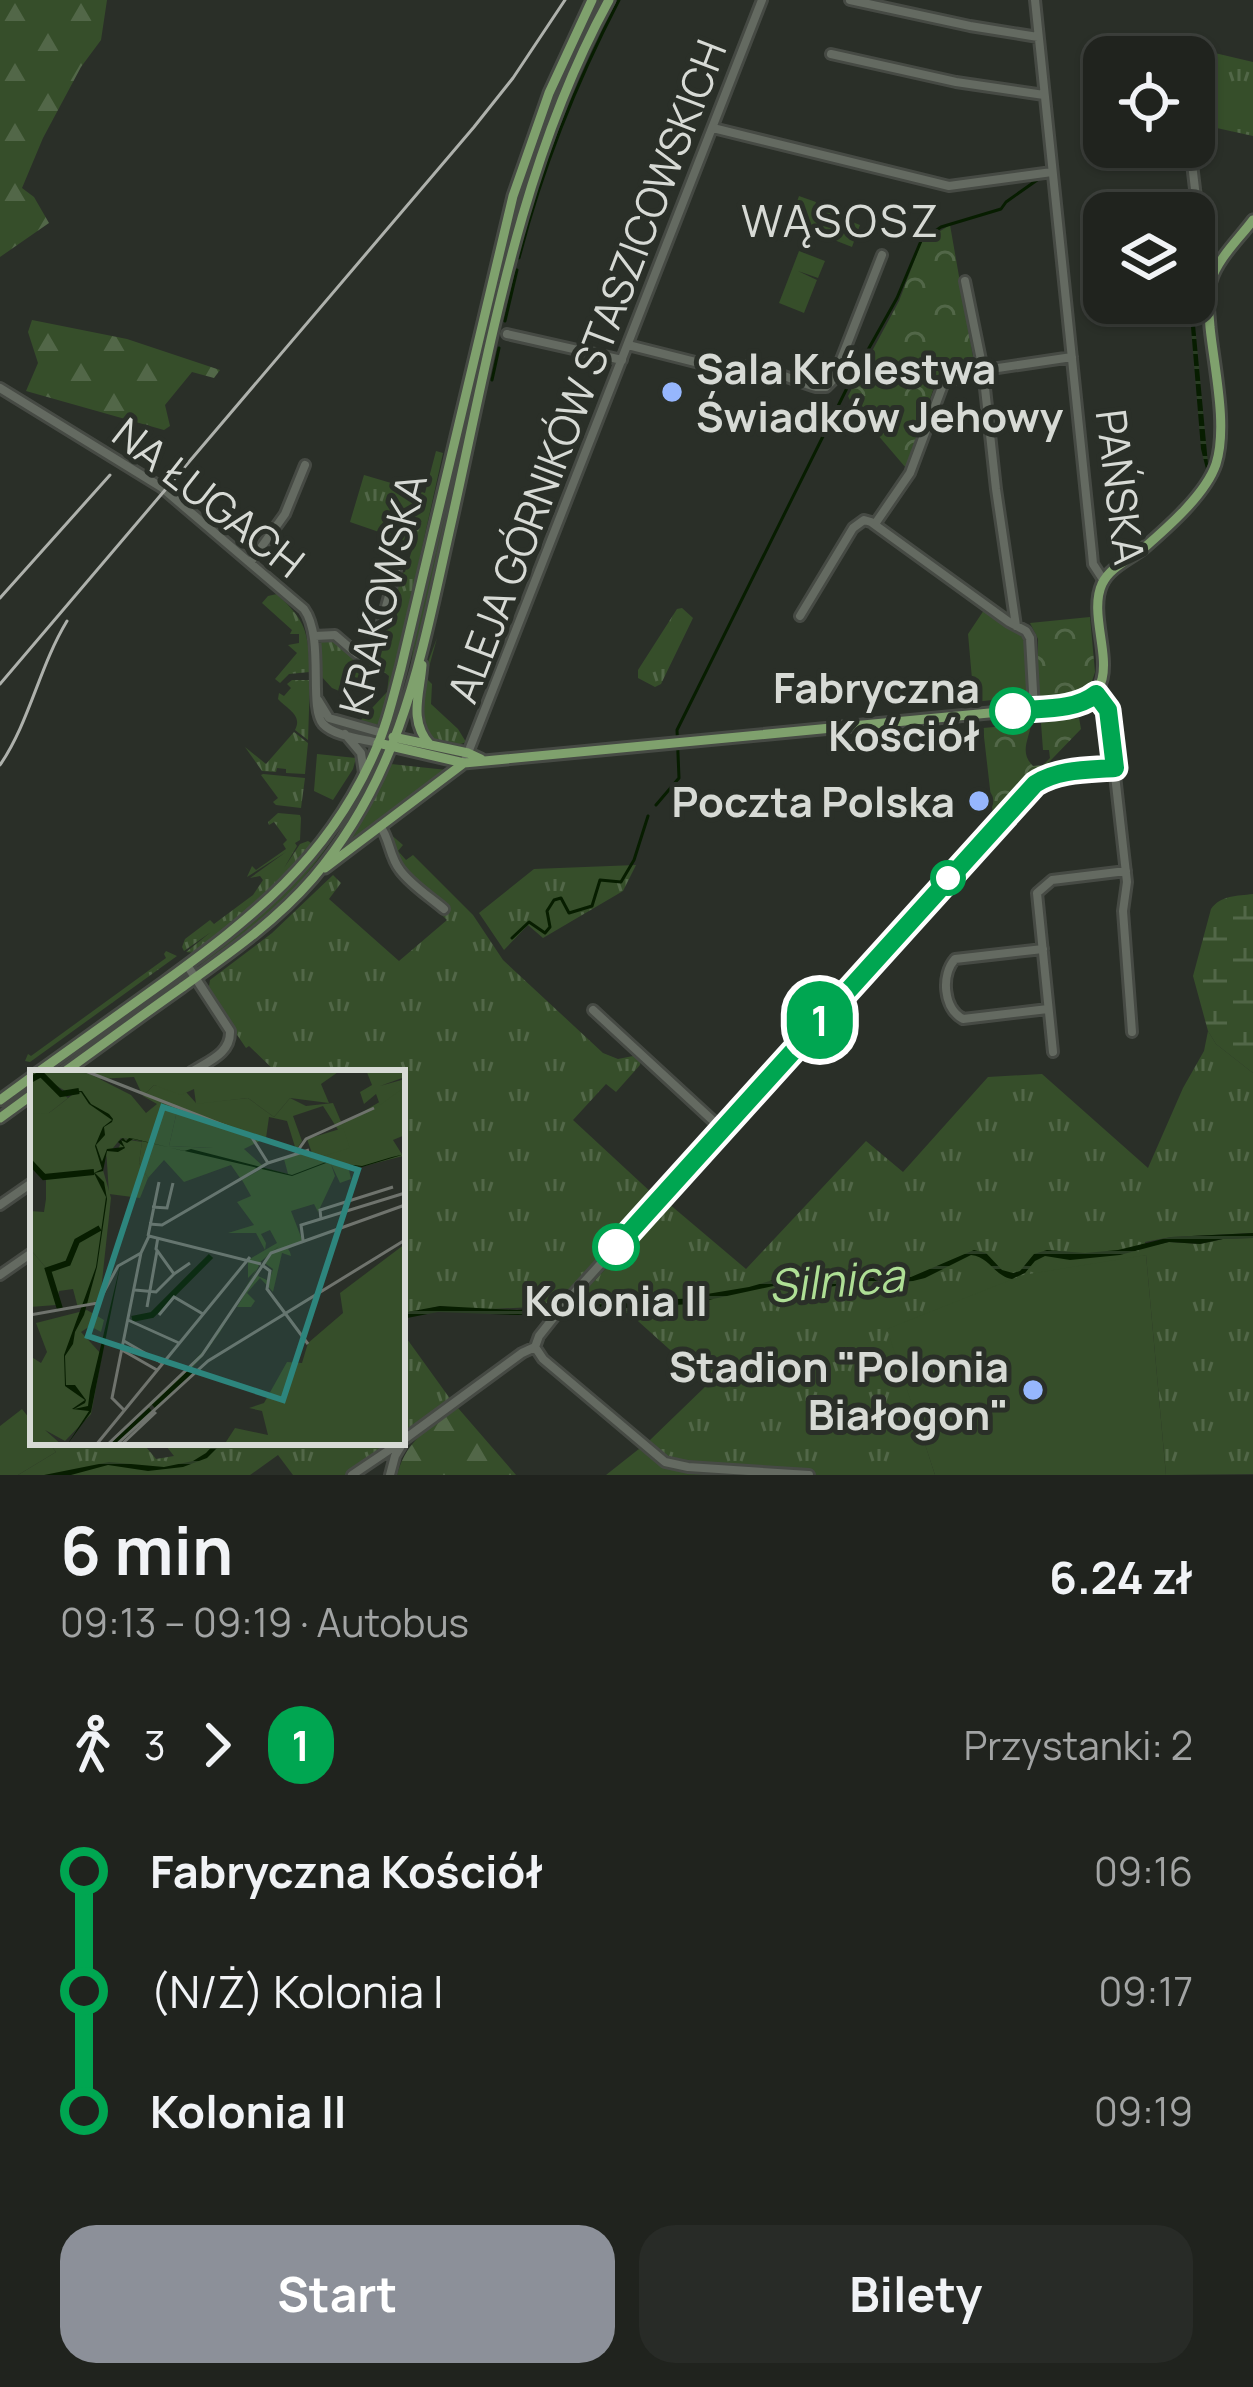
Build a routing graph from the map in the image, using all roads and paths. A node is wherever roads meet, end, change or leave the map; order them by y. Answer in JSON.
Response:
{"nodes":[{"id":1,"x":592,"y":0,"type":"edge"},
{"id":2,"x":609,"y":0,"type":"edge"},
{"id":3,"x":762,"y":0,"type":"edge"},
{"id":4,"x":850,"y":0,"type":"edge"},
{"id":5,"x":1035,"y":0,"type":"edge"},
{"id":6,"x":1038,"y":37,"type":"junction"},
{"id":7,"x":831,"y":54,"type":"dead end"},
{"id":8,"x":1044,"y":95,"type":"junction"},
{"id":9,"x":712,"y":128,"type":"junction"},
{"id":10,"x":1052,"y":172,"type":"junction"},
{"id":11,"x":1253,"y":220,"type":"edge"},
{"id":12,"x":882,"y":255,"type":"dead end"},
{"id":13,"x":1215,"y":270,"type":"edge"},
{"id":14,"x":965,"y":281,"type":"dead end"},
{"id":15,"x":1210,"y":324,"type":"edge"},
{"id":16,"x":507,"y":334,"type":"dead end"},
{"id":17,"x":628,"y":345,"type":"junction"},
{"id":18,"x":1072,"y":357,"type":"junction"},
{"id":19,"x":622,"y":360,"type":"junction"},
{"id":20,"x":983,"y":370,"type":"junction"},
{"id":21,"x":0,"y":388,"type":"edge"},
{"id":22,"x":305,"y":465,"type":"dead end"},
{"id":23,"x":875,"y":524,"type":"junction"},
{"id":24,"x":399,"y":559,"type":"dead end"},
{"id":25,"x":250,"y":563,"type":"junction"},
{"id":26,"x":1103,"y":581,"type":"junction"},
{"id":27,"x":800,"y":616,"type":"dead end"},
{"id":28,"x":1016,"y":626,"type":"junction"},
{"id":29,"x":315,"y":636,"type":"junction"},
{"id":30,"x":422,"y":648,"type":"junction"},
{"id":31,"x":1096,"y":694,"type":"junction"},
{"id":32,"x":317,"y":696,"type":"junction"},
{"id":33,"x":1034,"y":709,"type":"junction"},
{"id":34,"x":344,"y":733,"type":"junction"},
{"id":35,"x":380,"y":738,"type":"junction"},
{"id":36,"x":394,"y":743,"type":"junction"},
{"id":37,"x":430,"y":745,"type":"junction"},
{"id":38,"x":466,"y":758,"type":"junction"},
{"id":39,"x":1115,"y":768,"type":"junction"},
{"id":40,"x":364,"y":774,"type":"junction"},
{"id":41,"x":380,"y":826,"type":"junction"},
{"id":42,"x":1126,"y":871,"type":"junction"},
{"id":43,"x":314,"y":877,"type":"junction"},
{"id":44,"x":444,"y":909,"type":"dead end"},
{"id":45,"x":1043,"y":949,"type":"junction"},
{"id":46,"x":187,"y":964,"type":"junction"},
{"id":47,"x":195,"y":978,"type":"junction"},
{"id":48,"x":1048,"y":1009,"type":"junction"},
{"id":49,"x":592,"y":1010,"type":"dead end"},
{"id":50,"x":1132,"y":1032,"type":"dead end"},
{"id":51,"x":1053,"y":1052,"type":"dead end"},
{"id":52,"x":41,"y":1070,"type":"edge"},
{"id":53,"x":67,"y":1070,"type":"edge"},
{"id":54,"x":194,"y":1070,"type":"edge"},
{"id":55,"x":30,"y":1078,"type":"edge"},
{"id":56,"x":30,"y":1096,"type":"edge"},
{"id":57,"x":0,"y":1100,"type":"edge"},
{"id":58,"x":0,"y":1118,"type":"edge"},
{"id":59,"x":722,"y":1129,"type":"junction"},
{"id":60,"x":30,"y":1184,"type":"edge"},
{"id":61,"x":0,"y":1205,"type":"edge"},
{"id":62,"x":30,"y":1254,"type":"edge"},
{"id":63,"x":0,"y":1275,"type":"edge"},
{"id":64,"x":535,"y":1347,"type":"junction"},
{"id":65,"x":405,"y":1440,"type":"edge"},
{"id":66,"x":397,"y":1445,"type":"edge"},
{"id":67,"x":401,"y":1445,"type":"edge"},
{"id":68,"x":352,"y":1475,"type":"edge"},
{"id":69,"x":390,"y":1475,"type":"edge"},
{"id":70,"x":809,"y":1475,"type":"edge"}],
"edges":[{"from":1,"to":35,"type":"main road","name":"KRAKOWSKA"},
{"from":2,"to":30,"type":"main road","name":"KRAKOWSKA"},
{"from":3,"to":9,"type":"street","name":"ALEJA GÓRNIKÓW STASZICOWSKICH"},
{"from":4,"to":6,"type":"street"},
{"from":5,"to":6,"type":"street","name":"PAŃSKA"},
{"from":6,"to":8,"type":"street","name":"PAŃSKA"},
{"from":7,"to":8,"type":"street"},
{"from":8,"to":10,"type":"street","name":"PAŃSKA"},
{"from":9,"to":10,"type":"street"},
{"from":9,"to":17,"type":"street","name":"ALEJA GÓRNIKÓW STASZICOWSKICH"},
{"from":10,"to":18,"type":"street","name":"PAŃSKA"},
{"from":11,"to":13,"type":"main road"},
{"from":12,"to":17,"type":"street"},
{"from":14,"to":20,"type":"street"},
{"from":15,"to":26,"type":"main road"},
{"from":16,"to":19,"type":"street"},
{"from":17,"to":19,"type":"street","name":"ALEJA GÓRNIKÓW STASZICOWSKICH"},
{"from":18,"to":20,"type":"street"},
{"from":18,"to":26,"type":"street","name":"PAŃSKA"},
{"from":19,"to":38,"type":"street","name":"ALEJA GÓRNIKÓW STASZICOWSKICH"},
{"from":20,"to":23,"type":"street"},
{"from":20,"to":28,"type":"street"},
{"from":21,"to":25,"type":"street","name":"NA ŁUGACH"},
{"from":22,"to":25,"type":"street"},
{"from":23,"to":27,"type":"street"},
{"from":23,"to":28,"type":"street"},
{"from":24,"to":29,"type":"street"},
{"from":25,"to":29,"type":"street","name":"NA ŁUGACH"},
{"from":26,"to":31,"type":"main road","name":"PAŃSKA"},
{"from":28,"to":33,"type":"street"},
{"from":29,"to":32,"type":"street","name":"NA ŁUGACH"},
{"from":30,"to":36,"type":"main road","name":"KRAKOWSKA"},
{"from":30,"to":37,"type":"main road"},
{"from":31,"to":33,"type":"main road"},
{"from":31,"to":39,"type":"street"},
{"from":32,"to":34,"type":"street"},
{"from":32,"to":35,"type":"street"},
{"from":33,"to":38,"type":"main road"},
{"from":34,"to":35,"type":"street"},
{"from":34,"to":40,"type":"street"},
{"from":35,"to":36,"type":"main road"},
{"from":35,"to":40,"type":"main road","name":"KRAKOWSKA"},
{"from":36,"to":37,"type":"main road"},
{"from":36,"to":38,"type":"main road"},
{"from":36,"to":43,"type":"main road","name":"KRAKOWSKA"},
{"from":37,"to":38,"type":"main road"},
{"from":38,"to":41,"type":"main road"},
{"from":39,"to":42,"type":"street"},
{"from":39,"to":59,"type":"street"},
{"from":40,"to":46,"type":"main road","name":"KRAKOWSKA"},
{"from":41,"to":43,"type":"main road"},
{"from":41,"to":44,"type":"street"},
{"from":42,"to":45,"type":"street"},
{"from":42,"to":50,"type":"street"},
{"from":43,"to":47,"type":"main road","name":"KRAKOWSKA"},
{"from":45,"to":48,"type":"street"},
{"from":45,"to":48,"type":"street"},
{"from":46,"to":47,"type":"street"},
{"from":46,"to":52,"type":"main road","name":"KRAKOWSKA"},
{"from":47,"to":53,"type":"main road","name":"KRAKOWSKA"},
{"from":47,"to":54,"type":"street"},
{"from":48,"to":51,"type":"street"},
{"from":49,"to":59,"type":"street"},
{"from":55,"to":57,"type":"main road","name":"KRAKOWSKA"},
{"from":56,"to":58,"type":"main road"},
{"from":59,"to":64,"type":"street"},
{"from":60,"to":61,"type":"street"},
{"from":62,"to":63,"type":"street"},
{"from":64,"to":65,"type":"street"},
{"from":64,"to":70,"type":"street"},
{"from":66,"to":68,"type":"street"},
{"from":67,"to":69,"type":"street"}]}
